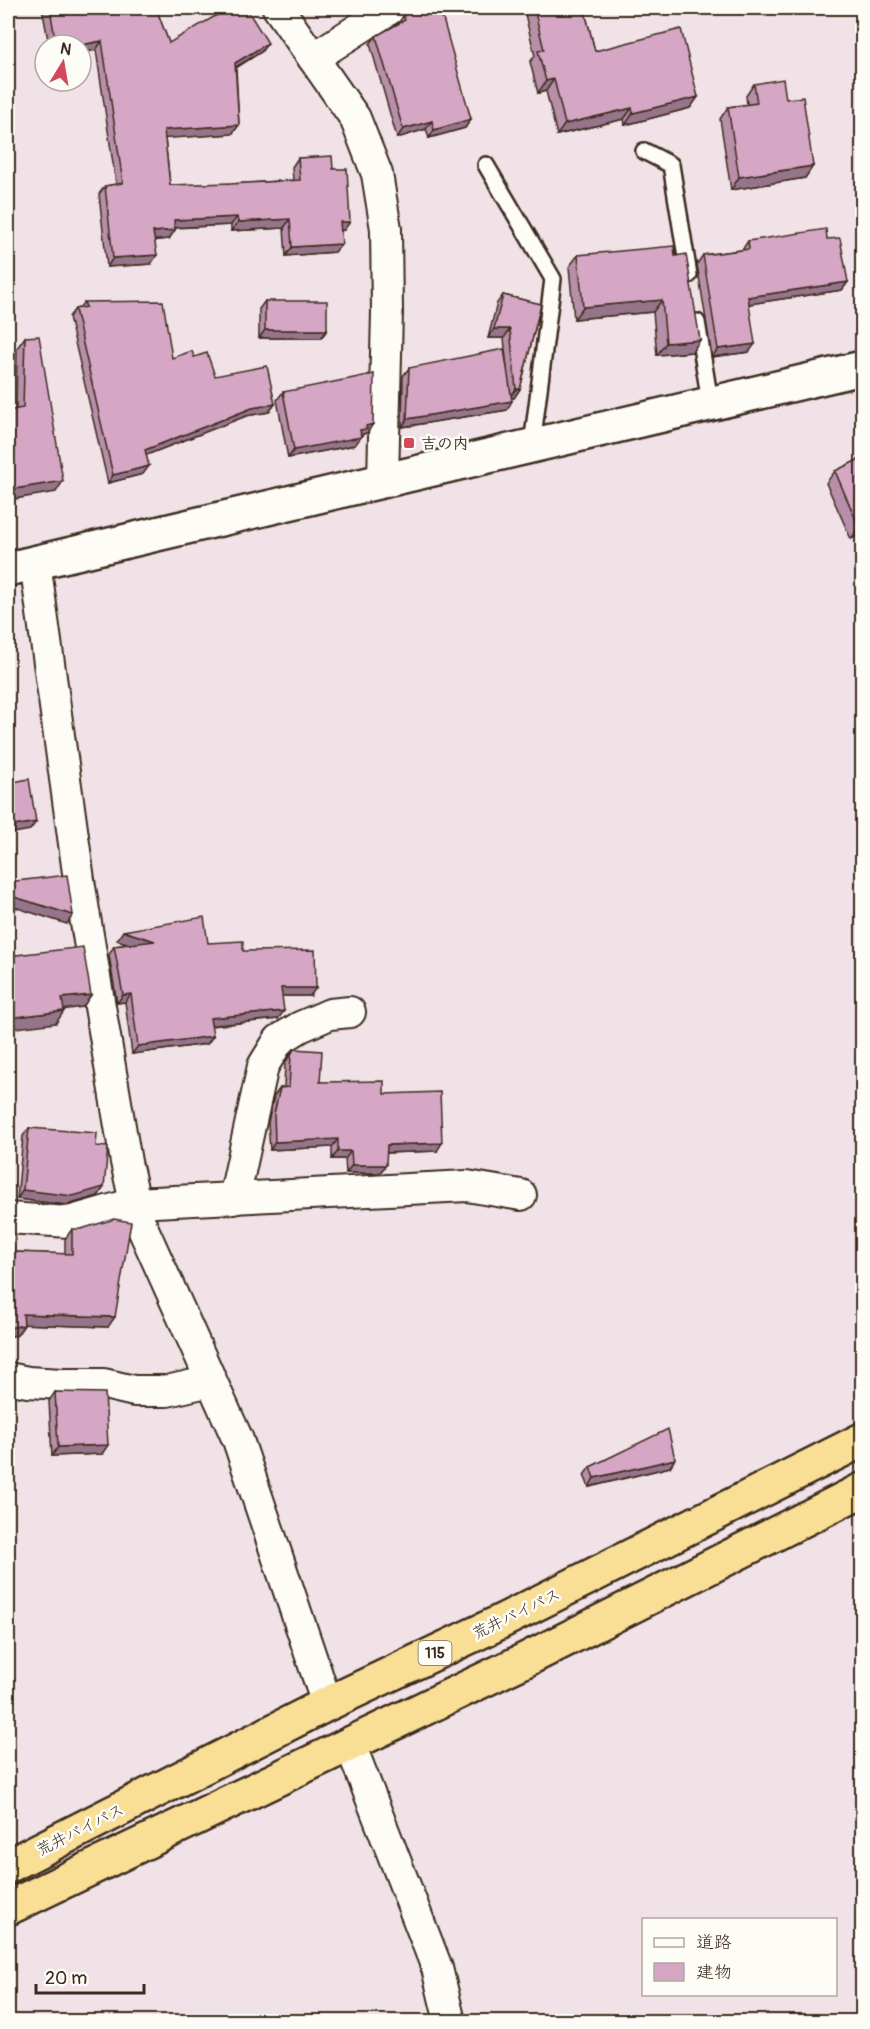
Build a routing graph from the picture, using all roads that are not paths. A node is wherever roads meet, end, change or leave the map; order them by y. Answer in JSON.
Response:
{"nodes":[{"id":1,"x":278,"y":8,"type":"edge"},
{"id":2,"x":391,"y":8,"type":"edge"},
{"id":3,"x":313,"y":58,"type":"junction"},
{"id":4,"x":644,"y":151,"type":"dead end"},
{"id":5,"x":486,"y":165,"type":"dead end"},
{"id":6,"x":692,"y":289,"type":"edge"},
{"id":7,"x":695,"y":312,"type":"edge"},
{"id":8,"x":862,"y":368,"type":"edge"},
{"id":9,"x":710,"y":402,"type":"junction"},
{"id":10,"x":532,"y":445,"type":"junction"},
{"id":11,"x":383,"y":480,"type":"junction"},
{"id":12,"x":21,"y":566,"type":"edge"},
{"id":13,"x":350,"y":1012,"type":"dead end"},
{"id":14,"x":521,"y":1195,"type":"dead end"},
{"id":15,"x":234,"y":1198,"type":"junction"},
{"id":16,"x":135,"y":1203,"type":"junction"},
{"id":17,"x":8,"y":1218,"type":"edge"},
{"id":18,"x":8,"y":1378,"type":"edge"},
{"id":19,"x":211,"y":1381,"type":"junction"},
{"id":20,"x":862,"y":1440,"type":"edge"},
{"id":21,"x":862,"y":1490,"type":"edge"},
{"id":22,"x":327,"y":1704,"type":"junction"},
{"id":23,"x":350,"y":1744,"type":"junction"},
{"id":24,"x":8,"y":1866,"type":"edge"},
{"id":25,"x":8,"y":1908,"type":"edge"},
{"id":26,"x":450,"y":2022,"type":"edge"}],
"edges":[{"from":1,"to":3,"type":"street"},
{"from":2,"to":3,"type":"street"},
{"from":3,"to":11,"type":"street"},
{"from":4,"to":6,"type":"lane"},
{"from":5,"to":10,"type":"lane"},
{"from":7,"to":9,"type":"lane"},
{"from":8,"to":9,"type":"street"},
{"from":9,"to":10,"type":"street"},
{"from":10,"to":11,"type":"street"},
{"from":11,"to":12,"type":"street"},
{"from":12,"to":16,"type":"street"},
{"from":13,"to":15,"type":"street"},
{"from":14,"to":15,"type":"street"},
{"from":15,"to":16,"type":"street"},
{"from":16,"to":17,"type":"street"},
{"from":16,"to":19,"type":"street"},
{"from":18,"to":19,"type":"street"},
{"from":19,"to":22,"type":"street"},
{"from":20,"to":22,"type":"highway","name":"荒井バイパス","number":"115"},
{"from":21,"to":23,"type":"highway"},
{"from":22,"to":24,"type":"highway","name":"荒井バイパス","number":"115"},
{"from":23,"to":25,"type":"highway"},
{"from":23,"to":26,"type":"street"}]}
